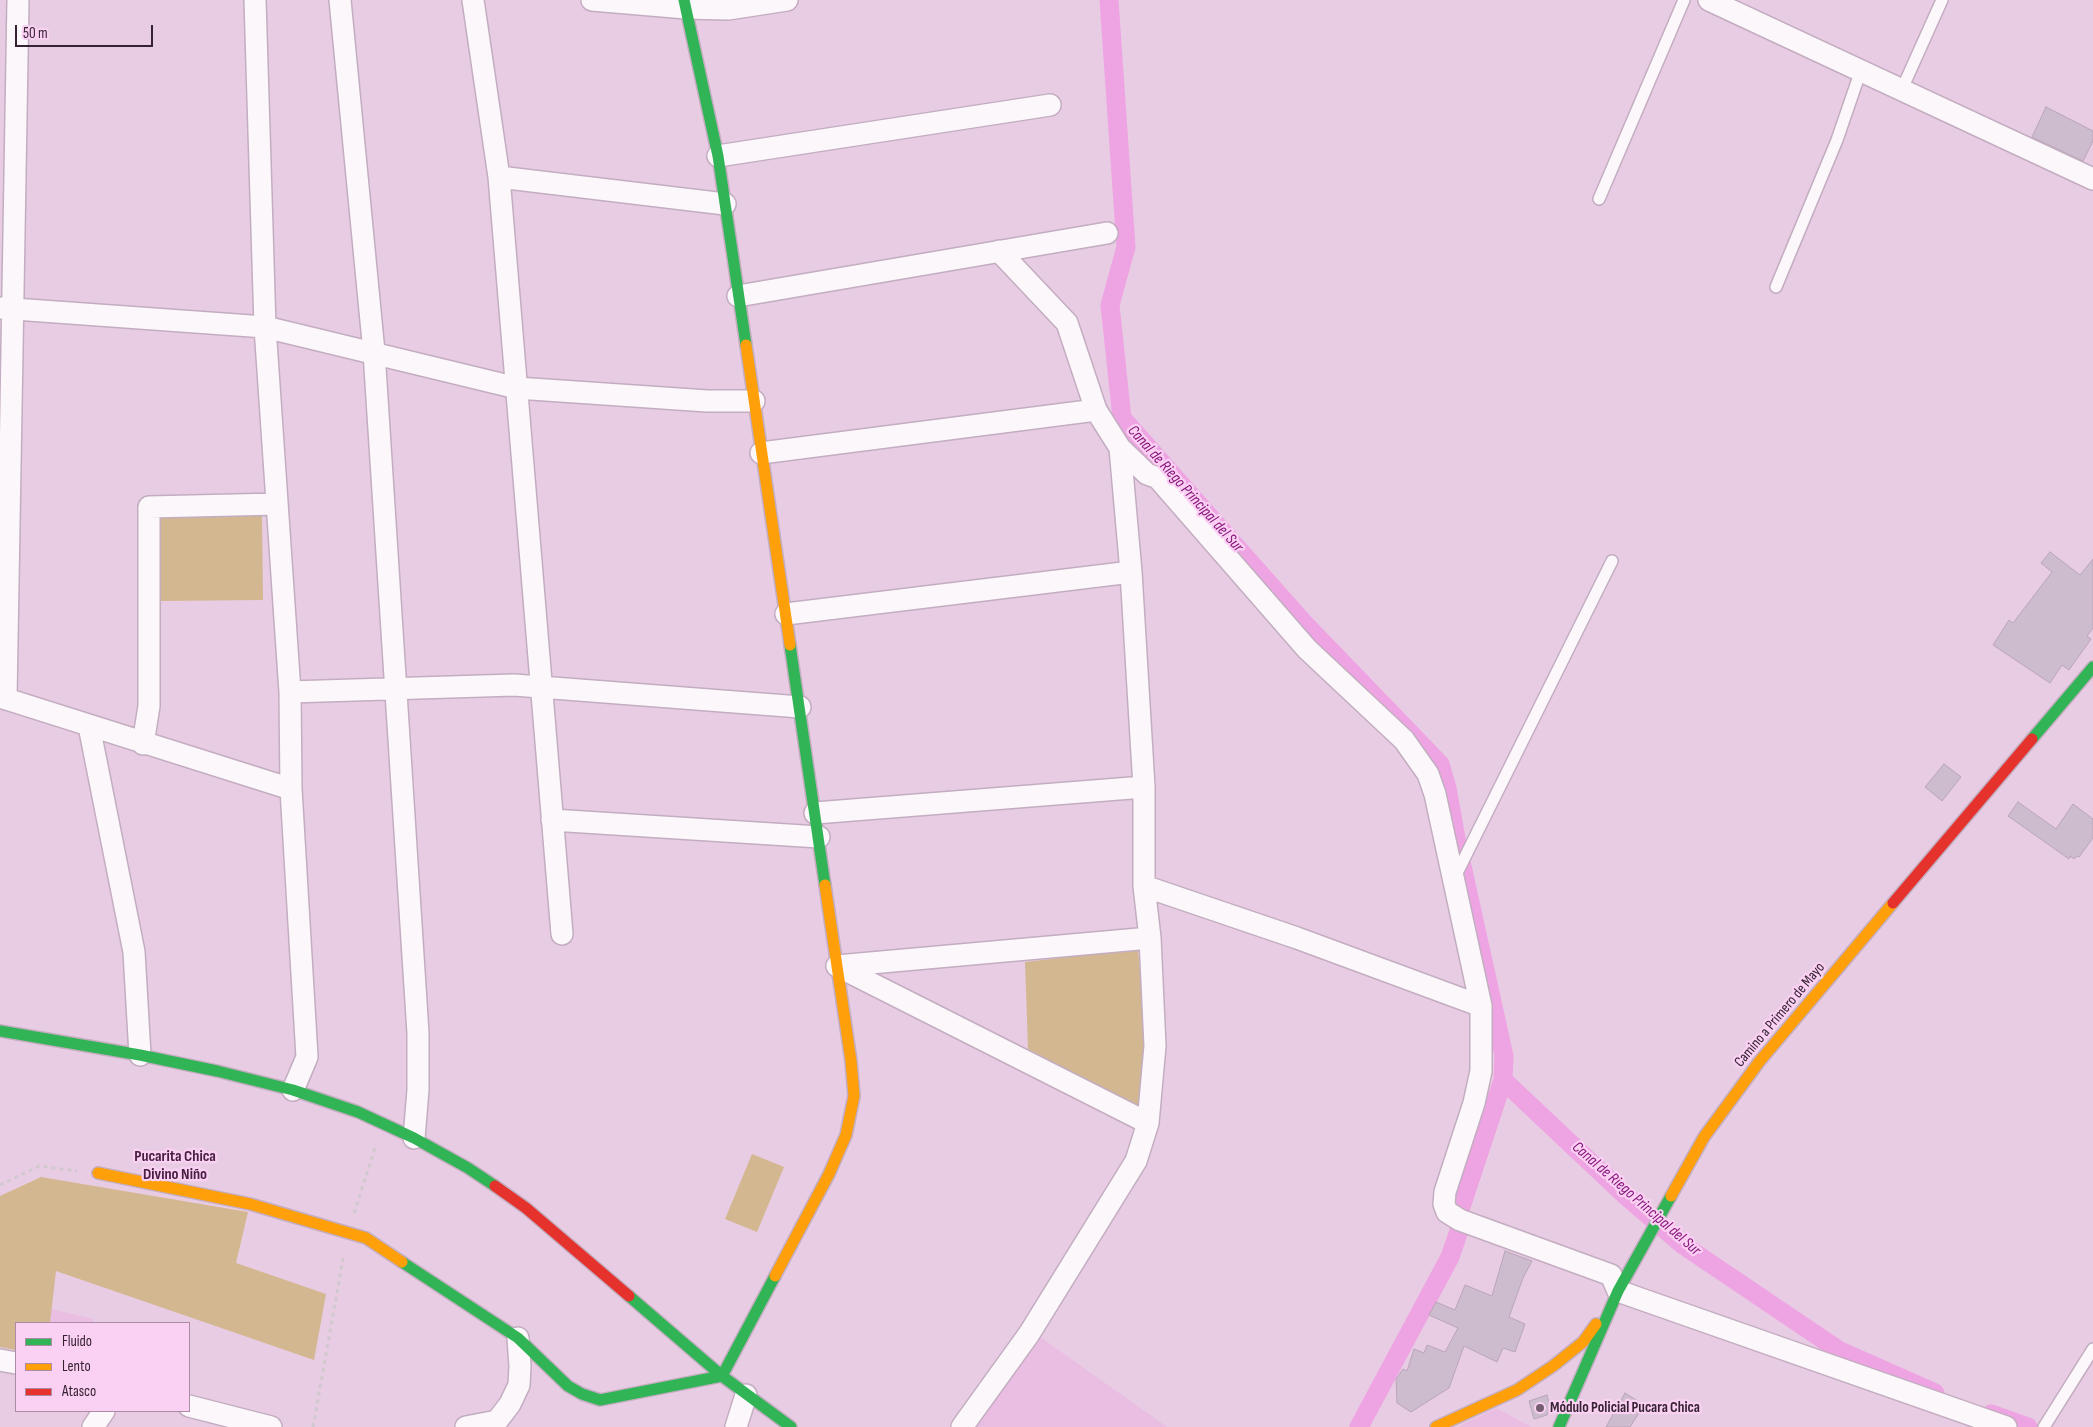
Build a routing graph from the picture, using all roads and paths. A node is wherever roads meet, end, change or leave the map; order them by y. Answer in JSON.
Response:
{"nodes":[{"id":1,"x":18,"y":0,"type":"edge"},
{"id":2,"x":255,"y":0,"type":"edge"},
{"id":3,"x":340,"y":0,"type":"edge"},
{"id":4,"x":473,"y":0,"type":"edge"},
{"id":5,"x":592,"y":0,"type":"edge"},
{"id":6,"x":787,"y":0,"type":"edge"},
{"id":7,"x":1684,"y":0,"type":"edge"},
{"id":8,"x":1709,"y":0,"type":"edge"},
{"id":9,"x":1942,"y":0,"type":"edge"},
{"id":10,"x":685,"y":4,"type":"edge"},
{"id":11,"x":1861,"y":70,"type":"junction"},
{"id":12,"x":1902,"y":89,"type":"junction"},
{"id":13,"x":1050,"y":105,"type":"dead end"},
{"id":14,"x":7,"y":145,"type":"edge"},
{"id":15,"x":718,"y":156,"type":"junction"},
{"id":16,"x":500,"y":176,"type":"junction"},
{"id":17,"x":2093,"y":179,"type":"edge"},
{"id":18,"x":1599,"y":199,"type":"dead end"},
{"id":19,"x":725,"y":204,"type":"junction"},
{"id":20,"x":1107,"y":233,"type":"dead end"},
{"id":21,"x":998,"y":251,"type":"junction"},
{"id":22,"x":1776,"y":287,"type":"dead end"},
{"id":23,"x":738,"y":296,"type":"junction"},
{"id":24,"x":6,"y":309,"type":"edge"},
{"id":25,"x":265,"y":327,"type":"junction"},
{"id":26,"x":374,"y":352,"type":"junction"},
{"id":27,"x":517,"y":388,"type":"junction"},
{"id":28,"x":754,"y":402,"type":"junction"},
{"id":29,"x":1096,"y":410,"type":"junction"},
{"id":30,"x":1120,"y":448,"type":"junction"},
{"id":31,"x":761,"y":453,"type":"junction"},
{"id":32,"x":5,"y":489,"type":"edge"},
{"id":33,"x":277,"y":504,"type":"junction"},
{"id":34,"x":1612,"y":562,"type":"dead end"},
{"id":35,"x":1131,"y":572,"type":"junction"},
{"id":36,"x":786,"y":614,"type":"junction"},
{"id":37,"x":2093,"y":667,"type":"edge"},
{"id":38,"x":396,"y":687,"type":"junction"},
{"id":39,"x":541,"y":687,"type":"junction"},
{"id":40,"x":290,"y":692,"type":"junction"},
{"id":41,"x":3,"y":698,"type":"edge"},
{"id":42,"x":800,"y":707,"type":"junction"},
{"id":43,"x":89,"y":726,"type":"junction"},
{"id":44,"x":143,"y":744,"type":"junction"},
{"id":45,"x":1144,"y":787,"type":"junction"},
{"id":46,"x":291,"y":789,"type":"junction"},
{"id":47,"x":815,"y":813,"type":"junction"},
{"id":48,"x":552,"y":820,"type":"junction"},
{"id":49,"x":819,"y":837,"type":"junction"},
{"id":50,"x":1454,"y":878,"type":"junction"},
{"id":51,"x":1144,"y":886,"type":"junction"},
{"id":52,"x":562,"y":934,"type":"dead end"},
{"id":53,"x":1150,"y":938,"type":"junction"},
{"id":54,"x":837,"y":966,"type":"junction"},
{"id":55,"x":1481,"y":1006,"type":"junction"},
{"id":56,"x":0,"y":1031,"type":"edge"},
{"id":57,"x":140,"y":1055,"type":"junction"},
{"id":58,"x":293,"y":1090,"type":"junction"},
{"id":59,"x":383,"y":1123,"type":"junction"},
{"id":60,"x":1148,"y":1123,"type":"junction"},
{"id":61,"x":414,"y":1138,"type":"junction"},
{"id":62,"x":98,"y":1173,"type":"joint"},
{"id":63,"x":0,"y":1185,"type":"edge"},
{"id":64,"x":348,"y":1233,"type":"junction"},
{"id":65,"x":1618,"y":1292,"type":"junction"},
{"id":66,"x":518,"y":1338,"type":"junction"},
{"id":67,"x":2093,"y":1349,"type":"edge"},
{"id":68,"x":0,"y":1360,"type":"edge"},
{"id":69,"x":15,"y":1363,"type":"edge"},
{"id":70,"x":722,"y":1376,"type":"junction"},
{"id":71,"x":746,"y":1394,"type":"junction"},
{"id":72,"x":190,"y":1406,"type":"edge"},
{"id":73,"x":103,"y":1412,"type":"edge"},
{"id":74,"x":93,"y":1427,"type":"edge"},
{"id":75,"x":271,"y":1427,"type":"edge"},
{"id":76,"x":313,"y":1427,"type":"edge"},
{"id":77,"x":466,"y":1427,"type":"edge"},
{"id":78,"x":736,"y":1427,"type":"edge"},
{"id":79,"x":791,"y":1427,"type":"edge"},
{"id":80,"x":962,"y":1427,"type":"edge"},
{"id":81,"x":1436,"y":1427,"type":"edge"},
{"id":82,"x":1559,"y":1427,"type":"edge"},
{"id":83,"x":2006,"y":1427,"type":"edge"},
{"id":84,"x":2044,"y":1427,"type":"edge"}],
"edges":[{"from":1,"to":14,"type":"street"},
{"from":2,"to":25,"type":"street"},
{"from":3,"to":26,"type":"street"},
{"from":4,"to":16,"type":"street"},
{"from":5,"to":10,"type":"street"},
{"from":6,"to":10,"type":"street"},
{"from":7,"to":18,"type":"lane"},
{"from":8,"to":11,"type":"street"},
{"from":9,"to":12,"type":"lane"},
{"from":10,"to":15,"type":"street"},
{"from":11,"to":12,"type":"street"},
{"from":11,"to":22,"type":"lane"},
{"from":12,"to":17,"type":"street"},
{"from":13,"to":15,"type":"street"},
{"from":14,"to":24,"type":"street"},
{"from":15,"to":19,"type":"street"},
{"from":16,"to":19,"type":"street"},
{"from":16,"to":27,"type":"street"},
{"from":19,"to":23,"type":"street"},
{"from":20,"to":21,"type":"street"},
{"from":21,"to":23,"type":"street"},
{"from":21,"to":29,"type":"street"},
{"from":23,"to":28,"type":"street"},
{"from":24,"to":25,"type":"street"},
{"from":24,"to":32,"type":"street"},
{"from":25,"to":26,"type":"street"},
{"from":25,"to":33,"type":"street"},
{"from":26,"to":27,"type":"street"},
{"from":26,"to":38,"type":"street"},
{"from":27,"to":28,"type":"street"},
{"from":27,"to":39,"type":"street"},
{"from":28,"to":31,"type":"street"},
{"from":29,"to":30,"type":"street"},
{"from":29,"to":31,"type":"street"},
{"from":30,"to":35,"type":"street"},
{"from":30,"to":50,"type":"street"},
{"from":31,"to":36,"type":"street"},
{"from":32,"to":41,"type":"street"},
{"from":33,"to":40,"type":"street"},
{"from":33,"to":44,"type":"street"},
{"from":34,"to":50,"type":"lane"},
{"from":35,"to":36,"type":"street"},
{"from":35,"to":45,"type":"street"},
{"from":36,"to":42,"type":"street"},
{"from":37,"to":65,"type":"street","name":"Camino a Primero de Mayo"},
{"from":38,"to":39,"type":"street"},
{"from":38,"to":40,"type":"street"},
{"from":38,"to":61,"type":"street"},
{"from":39,"to":42,"type":"street"},
{"from":39,"to":48,"type":"street"},
{"from":40,"to":46,"type":"street"},
{"from":41,"to":43,"type":"street"},
{"from":42,"to":47,"type":"street"},
{"from":43,"to":44,"type":"street"},
{"from":43,"to":57,"type":"street"},
{"from":44,"to":46,"type":"street"},
{"from":45,"to":47,"type":"street"},
{"from":45,"to":51,"type":"street"},
{"from":46,"to":58,"type":"street"},
{"from":47,"to":49,"type":"street"},
{"from":48,"to":49,"type":"street"},
{"from":48,"to":52,"type":"street"},
{"from":49,"to":54,"type":"street"},
{"from":50,"to":55,"type":"street"},
{"from":51,"to":53,"type":"street"},
{"from":51,"to":55,"type":"street"},
{"from":53,"to":54,"type":"street"},
{"from":53,"to":60,"type":"street"},
{"from":54,"to":60,"type":"street"},
{"from":54,"to":70,"type":"street"},
{"from":55,"to":65,"type":"street"},
{"from":56,"to":57,"type":"street"},
{"from":57,"to":58,"type":"street"},
{"from":58,"to":59,"type":"street"},
{"from":59,"to":61,"type":"street"},
{"from":59,"to":64,"type":"path"},
{"from":60,"to":80,"type":"street"},
{"from":61,"to":70,"type":"street"},
{"from":62,"to":63,"type":"path"},
{"from":62,"to":64,"type":"street"},
{"from":64,"to":66,"type":"street"},
{"from":64,"to":76,"type":"path"},
{"from":65,"to":81,"type":"street"},
{"from":65,"to":82,"type":"street","name":"Camino a Primero de Mayo"},
{"from":65,"to":83,"type":"street"},
{"from":66,"to":70,"type":"street"},
{"from":66,"to":77,"type":"street"},
{"from":67,"to":84,"type":"lane"},
{"from":68,"to":69,"type":"street"},
{"from":70,"to":71,"type":"street"},
{"from":71,"to":78,"type":"street"},
{"from":71,"to":79,"type":"street"},
{"from":72,"to":75,"type":"street"},
{"from":73,"to":74,"type":"street"}]}
